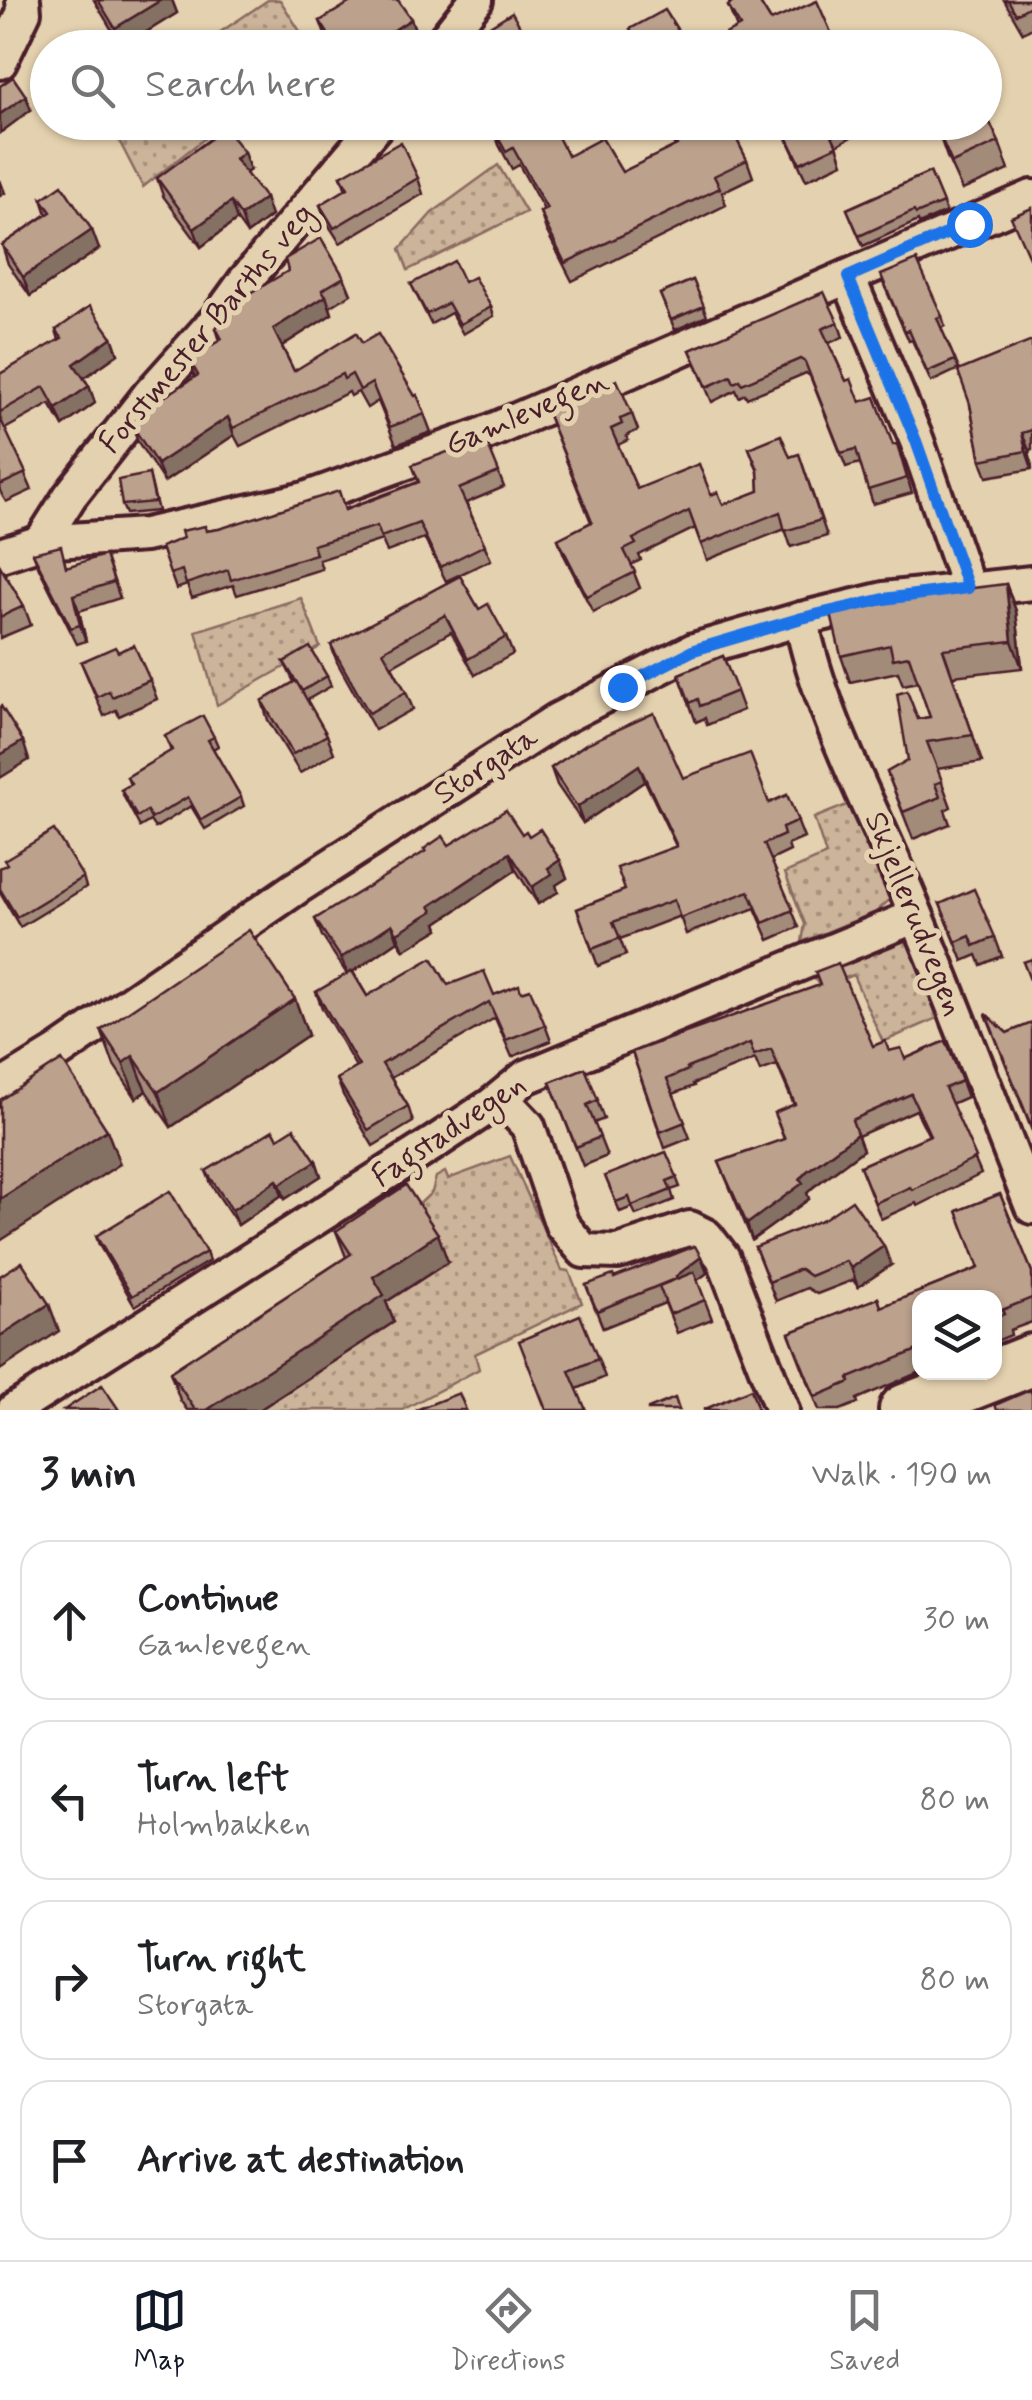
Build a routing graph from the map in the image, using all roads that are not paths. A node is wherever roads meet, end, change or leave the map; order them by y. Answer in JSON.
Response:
{"nodes":[{"id":1,"x":24,"y":0,"type":"edge"},
{"id":2,"x":476,"y":0,"type":"edge"},
{"id":3,"x":452,"y":30,"type":"edge"},
{"id":4,"x":0,"y":62,"type":"edge"},
{"id":5,"x":364,"y":140,"type":"edge"},
{"id":6,"x":1032,"y":197,"type":"edge"},
{"id":7,"x":848,"y":277,"type":"junction"},
{"id":8,"x":41,"y":542,"type":"junction"},
{"id":9,"x":0,"y":555,"type":"edge"},
{"id":10,"x":1032,"y":583,"type":"edge"},
{"id":11,"x":968,"y":588,"type":"junction"},
{"id":12,"x":802,"y":618,"type":"junction"},
{"id":13,"x":916,"y":916,"type":"junction"},
{"id":14,"x":0,"y":1088,"type":"edge"},
{"id":15,"x":493,"y":1104,"type":"junction"},
{"id":16,"x":1032,"y":1207,"type":"edge"},
{"id":17,"x":1032,"y":1360,"type":"edge"},
{"id":18,"x":14,"y":1410,"type":"edge"},
{"id":19,"x":782,"y":1410,"type":"edge"},
{"id":20,"x":905,"y":1410,"type":"edge"}],
"edges":[{"from":1,"to":4,"type":"street"},
{"from":2,"to":3,"type":"street"},
{"from":5,"to":8,"type":"street","name":"Forstmester Barths veg"},
{"from":6,"to":7,"type":"street","name":"Gamlevegen"},
{"from":7,"to":8,"type":"street","name":"Gamlevegen"},
{"from":7,"to":11,"type":"street"},
{"from":8,"to":9,"type":"street","name":"Gamlevegen"},
{"from":10,"to":11,"type":"street","name":"Storgata"},
{"from":11,"to":12,"type":"street","name":"Storgata"},
{"from":12,"to":13,"type":"street","name":"Skjellerudvegen"},
{"from":12,"to":14,"type":"street","name":"Storgata"},
{"from":13,"to":15,"type":"street","name":"Fagstadvegen"},
{"from":13,"to":16,"type":"street","name":"Skjellerudvegen"},
{"from":15,"to":18,"type":"street","name":"Fagstadvegen"},
{"from":15,"to":19,"type":"street"},
{"from":17,"to":20,"type":"main road"}]}
